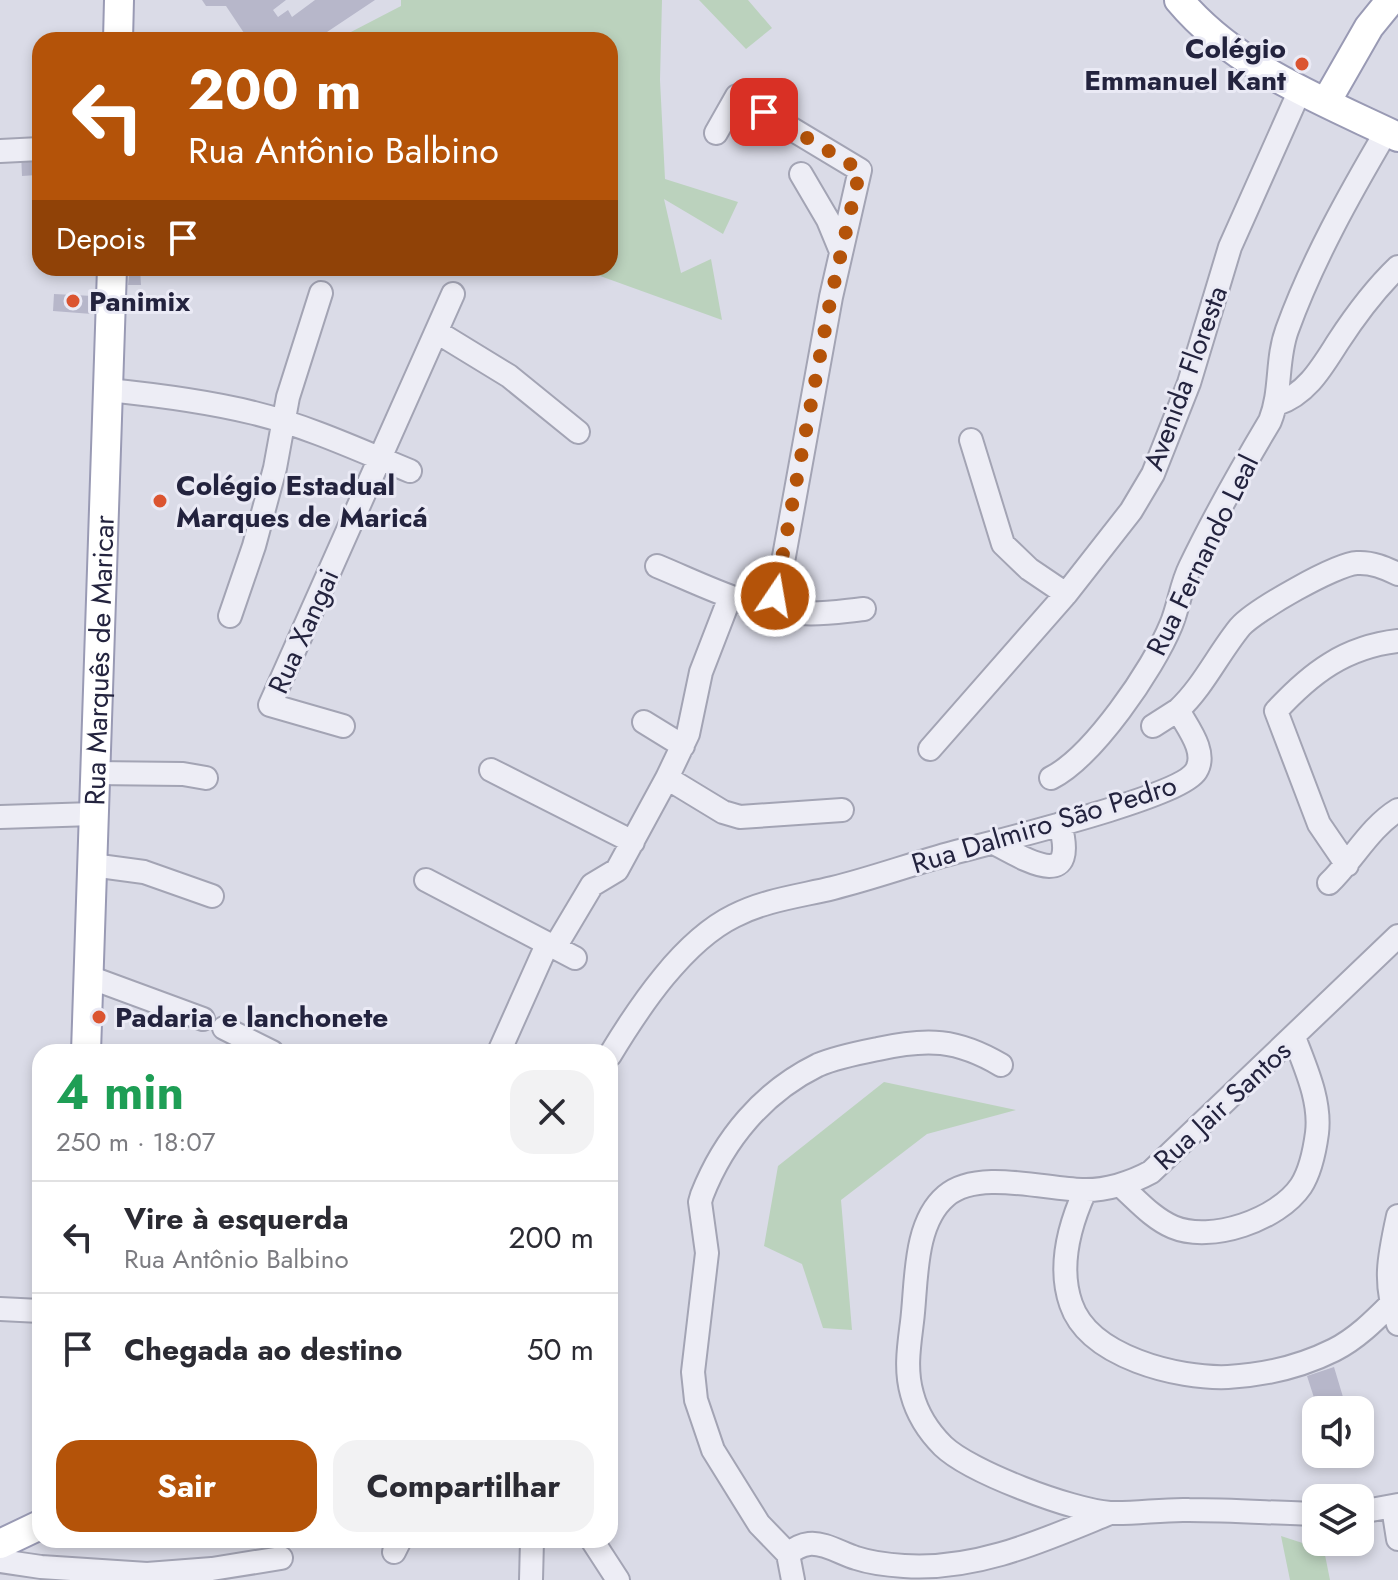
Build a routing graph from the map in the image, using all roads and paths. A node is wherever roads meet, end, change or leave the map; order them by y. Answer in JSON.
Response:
{"nodes":[{"id":1,"x":119,"y":0,"type":"edge"},
{"id":2,"x":1179,"y":0,"type":"edge"},
{"id":3,"x":1391,"y":0,"type":"edge"},
{"id":4,"x":118,"y":32,"type":"edge"},
{"id":5,"x":1300,"y":90,"type":"junction"},
{"id":6,"x":1326,"y":102,"type":"junction"},
{"id":7,"x":716,"y":133,"type":"dead end"},
{"id":8,"x":1392,"y":135,"type":"edge"},
{"id":9,"x":32,"y":149,"type":"edge"},
{"id":10,"x":0,"y":151,"type":"edge"},
{"id":11,"x":801,"y":174,"type":"dead end"},
{"id":12,"x":840,"y":249,"type":"junction"},
{"id":13,"x":1398,"y":267,"type":"edge"},
{"id":14,"x":112,"y":276,"type":"edge"},
{"id":15,"x":321,"y":293,"type":"dead end"},
{"id":16,"x":453,"y":294,"type":"dead end"},
{"id":17,"x":437,"y":332,"type":"junction"},
{"id":18,"x":108,"y":390,"type":"junction"},
{"id":19,"x":1277,"y":404,"type":"junction"},
{"id":20,"x":283,"y":421,"type":"junction"},
{"id":21,"x":578,"y":432,"type":"dead end"},
{"id":22,"x":971,"y":440,"type":"dead end"},
{"id":23,"x":380,"y":459,"type":"junction"},
{"id":24,"x":410,"y":471,"type":"dead end"},
{"id":25,"x":657,"y":566,"type":"dead end"},
{"id":26,"x":1398,"y":574,"type":"edge"},
{"id":27,"x":1066,"y":594,"type":"junction"},
{"id":28,"x":730,"y":597,"type":"junction"},
{"id":29,"x":768,"y":608,"type":"junction"},
{"id":30,"x":864,"y":609,"type":"dead end"},
{"id":31,"x":230,"y":616,"type":"dead end"},
{"id":32,"x":1398,"y":641,"type":"edge"},
{"id":33,"x":1178,"y":710,"type":"junction"},
{"id":34,"x":644,"y":722,"type":"dead end"},
{"id":35,"x":343,"y":726,"type":"dead end"},
{"id":36,"x":1153,"y":726,"type":"dead end"},
{"id":37,"x":683,"y":746,"type":"junction"},
{"id":38,"x":930,"y":749,"type":"dead end"},
{"id":39,"x":491,"y":770,"type":"dead end"},
{"id":40,"x":94,"y":773,"type":"junction"},
{"id":41,"x":206,"y":778,"type":"dead end"},
{"id":42,"x":667,"y":778,"type":"junction"},
{"id":43,"x":1051,"y":778,"type":"dead end"},
{"id":44,"x":842,"y":810,"type":"dead end"},
{"id":45,"x":1398,"y":810,"type":"edge"},
{"id":46,"x":93,"y":814,"type":"junction"},
{"id":47,"x":0,"y":817,"type":"edge"},
{"id":48,"x":1060,"y":824,"type":"junction"},
{"id":49,"x":633,"y":842,"type":"junction"},
{"id":50,"x":994,"y":843,"type":"junction"},
{"id":51,"x":92,"y":865,"type":"junction"},
{"id":52,"x":1347,"y":865,"type":"junction"},
{"id":53,"x":426,"y":880,"type":"dead end"},
{"id":54,"x":1329,"y":883,"type":"dead end"},
{"id":55,"x":212,"y":896,"type":"dead end"},
{"id":56,"x":1398,"y":936,"type":"edge"},
{"id":57,"x":551,"y":945,"type":"junction"},
{"id":58,"x":575,"y":958,"type":"dead end"},
{"id":59,"x":89,"y":977,"type":"junction"},
{"id":60,"x":203,"y":1019,"type":"dead end"},
{"id":61,"x":224,"y":1028,"type":"dead end"},
{"id":62,"x":1294,"y":1037,"type":"junction"},
{"id":63,"x":86,"y":1044,"type":"edge"},
{"id":64,"x":256,"y":1044,"type":"edge"},
{"id":65,"x":503,"y":1044,"type":"edge"},
{"id":66,"x":617,"y":1044,"type":"edge"},
{"id":67,"x":1001,"y":1065,"type":"dead end"},
{"id":68,"x":1120,"y":1185,"type":"junction"},
{"id":69,"x":1085,"y":1191,"type":"junction"},
{"id":70,"x":1398,"y":1216,"type":"edge"},
{"id":71,"x":0,"y":1309,"type":"edge"},
{"id":72,"x":32,"y":1311,"type":"edge"},
{"id":73,"x":1394,"y":1314,"type":"edge"},
{"id":74,"x":1396,"y":1506,"type":"edge"},
{"id":75,"x":1374,"y":1510,"type":"edge"},
{"id":76,"x":1110,"y":1513,"type":"junction"},
{"id":77,"x":1302,"y":1514,"type":"edge"},
{"id":78,"x":32,"y":1529,"type":"edge"},
{"id":79,"x":1398,"y":1539,"type":"edge"},
{"id":80,"x":0,"y":1544,"type":"edge"},
{"id":81,"x":532,"y":1548,"type":"edge"},
{"id":82,"x":597,"y":1548,"type":"edge"},
{"id":83,"x":788,"y":1554,"type":"junction"},
{"id":84,"x":281,"y":1558,"type":"dead end"},
{"id":85,"x":0,"y":1561,"type":"edge"},
{"id":86,"x":531,"y":1580,"type":"edge"},
{"id":87,"x":618,"y":1580,"type":"edge"},
{"id":88,"x":793,"y":1580,"type":"edge"}],
"edges":[{"from":1,"to":4,"type":"main road"},
{"from":2,"to":5,"type":"main road"},
{"from":3,"to":6,"type":"main road"},
{"from":5,"to":6,"type":"main road"},
{"from":5,"to":27,"type":"street","name":"Avenida Floresta"},
{"from":6,"to":8,"type":"main road"},
{"from":7,"to":12,"type":"street"},
{"from":8,"to":19,"type":"street","name":"Rua Fernando Leal"},
{"from":9,"to":10,"type":"street"},
{"from":11,"to":12,"type":"street"},
{"from":12,"to":29,"type":"street"},
{"from":13,"to":19,"type":"street"},
{"from":14,"to":18,"type":"main road","name":"Rua Marquês de Maricar"},
{"from":15,"to":20,"type":"street"},
{"from":16,"to":17,"type":"street","name":"Rua Xangai"},
{"from":17,"to":21,"type":"street"},
{"from":17,"to":23,"type":"street","name":"Rua Xangai"},
{"from":18,"to":20,"type":"street"},
{"from":18,"to":40,"type":"main road","name":"Rua Marquês de Maricar"},
{"from":19,"to":43,"type":"street","name":"Rua Fernando Leal"},
{"from":20,"to":23,"type":"street"},
{"from":20,"to":31,"type":"street"},
{"from":22,"to":27,"type":"street"},
{"from":23,"to":24,"type":"street"},
{"from":23,"to":35,"type":"street","name":"Rua Xangai"},
{"from":25,"to":28,"type":"street"},
{"from":26,"to":33,"type":"street"},
{"from":27,"to":38,"type":"street","name":"Avenida Floresta"},
{"from":28,"to":29,"type":"street"},
{"from":28,"to":37,"type":"street"},
{"from":29,"to":30,"type":"street"},
{"from":32,"to":52,"type":"street"},
{"from":33,"to":36,"type":"street"},
{"from":33,"to":48,"type":"street","name":"Rua Dalmiro São Pedro"},
{"from":34,"to":37,"type":"street"},
{"from":37,"to":42,"type":"street"},
{"from":39,"to":49,"type":"street"},
{"from":40,"to":41,"type":"street"},
{"from":40,"to":46,"type":"main road","name":"Rua Marquês de Maricar"},
{"from":42,"to":44,"type":"street"},
{"from":42,"to":49,"type":"street"},
{"from":45,"to":52,"type":"street"},
{"from":46,"to":47,"type":"street"},
{"from":46,"to":51,"type":"main road","name":"Rua Marquês de Maricar"},
{"from":48,"to":50,"type":"street","name":"Rua Dalmiro São Pedro"},
{"from":48,"to":50,"type":"street"},
{"from":49,"to":57,"type":"street"},
{"from":50,"to":66,"type":"street","name":"Rua Dalmiro São Pedro"},
{"from":51,"to":55,"type":"street"},
{"from":51,"to":59,"type":"main road","name":"Rua Marquês de Maricar"},
{"from":52,"to":54,"type":"street"},
{"from":53,"to":57,"type":"street"},
{"from":56,"to":62,"type":"street","name":"Rua Jair Santos"},
{"from":57,"to":58,"type":"street"},
{"from":57,"to":65,"type":"street"},
{"from":59,"to":60,"type":"street"},
{"from":59,"to":63,"type":"main road","name":"Rua Marquês de Maricar"},
{"from":61,"to":64,"type":"street"},
{"from":62,"to":68,"type":"street","name":"Rua Jair Santos"},
{"from":62,"to":68,"type":"street"},
{"from":67,"to":83,"type":"street"},
{"from":68,"to":69,"type":"street","name":"Rua Jair Santos"},
{"from":69,"to":73,"type":"street"},
{"from":69,"to":76,"type":"street","name":"Rua Jair Santos"},
{"from":70,"to":73,"type":"street"},
{"from":71,"to":72,"type":"street"},
{"from":74,"to":75,"type":"street"},
{"from":74,"to":79,"type":"street"},
{"from":76,"to":77,"type":"street","name":"Rua Jair Santos"},
{"from":76,"to":83,"type":"street"},
{"from":78,"to":80,"type":"main road"},
{"from":81,"to":86,"type":"street"},
{"from":82,"to":87,"type":"street"},
{"from":83,"to":88,"type":"street"},
{"from":84,"to":85,"type":"street"}]}
